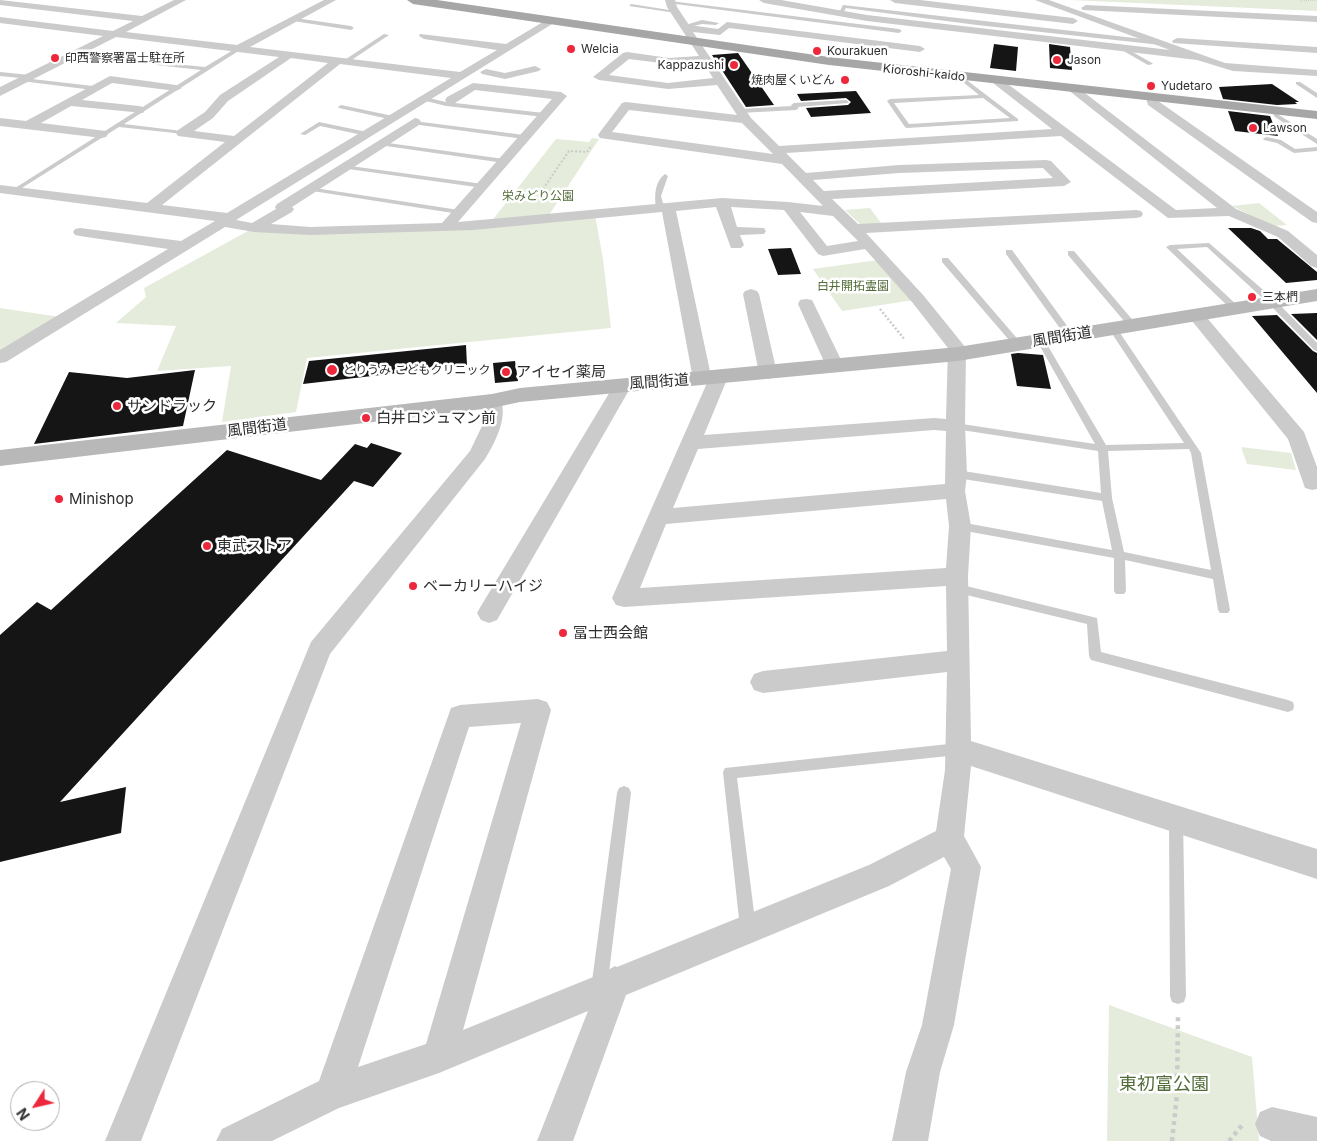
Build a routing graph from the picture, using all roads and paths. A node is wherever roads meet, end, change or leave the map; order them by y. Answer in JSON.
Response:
{"nodes":[{"id":1,"x":181,"y":0,"type":"edge"},
{"id":2,"x":331,"y":0,"type":"edge"},
{"id":3,"x":413,"y":0,"type":"edge"},
{"id":4,"x":764,"y":0,"type":"edge"},
{"id":5,"x":895,"y":0,"type":"edge"},
{"id":6,"x":1040,"y":0,"type":"edge"},
{"id":7,"x":670,"y":1,"type":"edge"},
{"id":8,"x":0,"y":2,"type":"edge"},
{"id":9,"x":631,"y":5,"type":"dead end"},
{"id":10,"x":650,"y":8,"type":"junction"},
{"id":11,"x":1065,"y":8,"type":"junction"},
{"id":12,"x":676,"y":12,"type":"junction"},
{"id":13,"x":644,"y":13,"type":"dead end"},
{"id":14,"x":145,"y":19,"type":"junction"},
{"id":15,"x":1317,"y":19,"type":"edge"},
{"id":16,"x":0,"y":20,"type":"edge"},
{"id":17,"x":295,"y":20,"type":"junction"},
{"id":18,"x":552,"y":21,"type":"junction"},
{"id":19,"x":1104,"y":22,"type":"junction"},
{"id":20,"x":716,"y":23,"type":"dead end"},
{"id":21,"x":1143,"y":24,"type":"dead end"},
{"id":22,"x":1116,"y":26,"type":"junction"},
{"id":23,"x":686,"y":27,"type":"junction"},
{"id":24,"x":976,"y":27,"type":"junction"},
{"id":25,"x":351,"y":28,"type":"dead end"},
{"id":26,"x":899,"y":31,"type":"dead end"},
{"id":27,"x":115,"y":34,"type":"junction"},
{"id":28,"x":386,"y":35,"type":"dead end"},
{"id":29,"x":424,"y":36,"type":"dead end"},
{"id":30,"x":1159,"y":41,"type":"junction"},
{"id":31,"x":696,"y":42,"type":"junction"},
{"id":32,"x":508,"y":48,"type":"junction"},
{"id":33,"x":1122,"y":48,"type":"junction"},
{"id":34,"x":238,"y":49,"type":"junction"},
{"id":35,"x":920,"y":49,"type":"dead end"},
{"id":36,"x":1317,"y":50,"type":"edge"},
{"id":37,"x":289,"y":55,"type":"junction"},
{"id":38,"x":1199,"y":57,"type":"junction"},
{"id":39,"x":706,"y":59,"type":"junction"},
{"id":40,"x":341,"y":62,"type":"junction"},
{"id":41,"x":156,"y":63,"type":"dead end"},
{"id":42,"x":1150,"y":64,"type":"dead end"},
{"id":43,"x":206,"y":69,"type":"junction"},
{"id":44,"x":534,"y":69,"type":"dead end"},
{"id":45,"x":468,"y":73,"type":"junction"},
{"id":46,"x":1317,"y":73,"type":"edge"},
{"id":47,"x":0,"y":74,"type":"edge"},
{"id":48,"x":960,"y":77,"type":"junction"},
{"id":49,"x":26,"y":79,"type":"junction"},
{"id":50,"x":720,"y":81,"type":"junction"},
{"id":51,"x":997,"y":81,"type":"junction"},
{"id":52,"x":1298,"y":83,"type":"dead end"},
{"id":53,"x":93,"y":88,"type":"junction"},
{"id":54,"x":176,"y":88,"type":"junction"},
{"id":55,"x":1073,"y":89,"type":"junction"},
{"id":56,"x":0,"y":92,"type":"edge"},
{"id":57,"x":985,"y":96,"type":"junction"},
{"id":58,"x":1317,"y":96,"type":"edge"},
{"id":59,"x":1152,"y":98,"type":"junction"},
{"id":60,"x":424,"y":99,"type":"junction"},
{"id":61,"x":69,"y":102,"type":"junction"},
{"id":62,"x":846,"y":102,"type":"dead end"},
{"id":63,"x":446,"y":104,"type":"junction"},
{"id":64,"x":341,"y":107,"type":"dead end"},
{"id":65,"x":139,"y":110,"type":"junction"},
{"id":66,"x":1274,"y":111,"type":"junction"},
{"id":67,"x":544,"y":115,"type":"junction"},
{"id":68,"x":1317,"y":115,"type":"edge"},
{"id":69,"x":743,"y":116,"type":"junction"},
{"id":70,"x":393,"y":118,"type":"junction"},
{"id":71,"x":0,"y":122,"type":"edge"},
{"id":72,"x":414,"y":123,"type":"junction"},
{"id":73,"x":28,"y":125,"type":"junction"},
{"id":74,"x":119,"y":125,"type":"junction"},
{"id":75,"x":1066,"y":132,"type":"junction"},
{"id":76,"x":182,"y":133,"type":"junction"},
{"id":77,"x":102,"y":134,"type":"junction"},
{"id":78,"x":303,"y":134,"type":"dead end"},
{"id":79,"x":367,"y":134,"type":"junction"},
{"id":80,"x":604,"y":135,"type":"junction"},
{"id":81,"x":524,"y":138,"type":"junction"},
{"id":82,"x":1266,"y":139,"type":"dead end"},
{"id":83,"x":237,"y":140,"type":"junction"},
{"id":84,"x":1317,"y":142,"type":"edge"},
{"id":85,"x":381,"y":144,"type":"junction"},
{"id":86,"x":1317,"y":149,"type":"edge"},
{"id":87,"x":776,"y":150,"type":"junction"},
{"id":88,"x":785,"y":160,"type":"junction"},
{"id":89,"x":504,"y":161,"type":"junction"},
{"id":90,"x":343,"y":167,"type":"junction"},
{"id":91,"x":665,"y":176,"type":"dead end"},
{"id":92,"x":802,"y":177,"type":"junction"},
{"id":93,"x":483,"y":186,"type":"junction"},
{"id":94,"x":0,"y":189,"type":"edge"},
{"id":95,"x":308,"y":189,"type":"junction"},
{"id":96,"x":15,"y":190,"type":"junction"},
{"id":97,"x":819,"y":195,"type":"junction"},
{"id":98,"x":722,"y":202,"type":"junction"},
{"id":99,"x":664,"y":206,"type":"junction"},
{"id":100,"x":788,"y":206,"type":"junction"},
{"id":101,"x":151,"y":207,"type":"junction"},
{"id":102,"x":458,"y":212,"type":"junction"},
{"id":103,"x":835,"y":212,"type":"junction"},
{"id":104,"x":1232,"y":212,"type":"junction"},
{"id":105,"x":1136,"y":214,"type":"dead end"},
{"id":106,"x":1317,"y":219,"type":"edge"},
{"id":107,"x":226,"y":220,"type":"junction"},
{"id":108,"x":521,"y":221,"type":"junction"},
{"id":109,"x":448,"y":225,"type":"junction"},
{"id":110,"x":254,"y":228,"type":"junction"},
{"id":111,"x":854,"y":229,"type":"junction"},
{"id":112,"x":759,"y":231,"type":"dead end"},
{"id":113,"x":80,"y":232,"type":"dead end"},
{"id":114,"x":869,"y":244,"type":"junction"},
{"id":115,"x":183,"y":246,"type":"junction"},
{"id":116,"x":1009,"y":252,"type":"dead end"},
{"id":117,"x":1071,"y":254,"type":"dead end"},
{"id":118,"x":945,"y":260,"type":"dead end"},
{"id":119,"x":1317,"y":263,"type":"edge"},
{"id":120,"x":751,"y":294,"type":"dead end"},
{"id":121,"x":1317,"y":295,"type":"edge"},
{"id":122,"x":1273,"y":303,"type":"junction"},
{"id":123,"x":806,"y":304,"type":"dead end"},
{"id":124,"x":880,"y":309,"type":"dead end"},
{"id":125,"x":1236,"y":310,"type":"junction"},
{"id":126,"x":1196,"y":316,"type":"junction"},
{"id":127,"x":1123,"y":328,"type":"junction"},
{"id":128,"x":1070,"y":336,"type":"junction"},
{"id":129,"x":1041,"y":341,"type":"junction"},
{"id":130,"x":1018,"y":344,"type":"junction"},
{"id":131,"x":1317,"y":348,"type":"edge"},
{"id":132,"x":958,"y":354,"type":"junction"},
{"id":133,"x":0,"y":358,"type":"edge"},
{"id":134,"x":919,"y":358,"type":"junction"},
{"id":135,"x":835,"y":366,"type":"junction"},
{"id":136,"x":768,"y":373,"type":"junction"},
{"id":137,"x":711,"y":378,"type":"junction"},
{"id":138,"x":623,"y":385,"type":"junction"},
{"id":139,"x":492,"y":401,"type":"junction"},
{"id":140,"x":955,"y":426,"type":"junction"},
{"id":141,"x":692,"y":443,"type":"junction"},
{"id":142,"x":1191,"y":446,"type":"junction"},
{"id":143,"x":1103,"y":448,"type":"junction"},
{"id":144,"x":0,"y":458,"type":"edge"},
{"id":145,"x":956,"y":483,"type":"junction"},
{"id":146,"x":1315,"y":489,"type":"edge"},
{"id":147,"x":1107,"y":498,"type":"junction"},
{"id":148,"x":660,"y":517,"type":"junction"},
{"id":149,"x":960,"y":526,"type":"junction"},
{"id":150,"x":1119,"y":555,"type":"junction"},
{"id":151,"x":1218,"y":576,"type":"junction"},
{"id":152,"x":958,"y":582,"type":"junction"},
{"id":153,"x":1120,"y":591,"type":"dead end"},
{"id":154,"x":1224,"y":610,"type":"dead end"},
{"id":155,"x":490,"y":613,"type":"dead end"},
{"id":156,"x":959,"y":660,"type":"junction"},
{"id":157,"x":763,"y":682,"type":"dead end"},
{"id":158,"x":1288,"y":706,"type":"dead end"},
{"id":159,"x":958,"y":749,"type":"junction"},
{"id":160,"x":624,"y":793,"type":"dead end"},
{"id":161,"x":1176,"y":819,"type":"junction"},
{"id":162,"x":949,"y":839,"type":"junction"},
{"id":163,"x":1316,"y":866,"type":"edge"},
{"id":164,"x":748,"y":928,"type":"junction"},
{"id":165,"x":607,"y":985,"type":"junction"},
{"id":166,"x":1178,"y":996,"type":"joint"},
{"id":167,"x":439,"y":1056,"type":"junction"},
{"id":168,"x":332,"y":1093,"type":"junction"},
{"id":169,"x":1272,"y":1124,"type":"dead end"},
{"id":170,"x":1317,"y":1136,"type":"edge"},
{"id":171,"x":123,"y":1141,"type":"edge"},
{"id":172,"x":234,"y":1141,"type":"edge"},
{"id":173,"x":555,"y":1141,"type":"edge"},
{"id":174,"x":910,"y":1141,"type":"edge"},
{"id":175,"x":1172,"y":1141,"type":"edge"}],
"edges":[{"from":1,"to":14,"type":"street"},
{"from":2,"to":17,"type":"street"},
{"from":3,"to":18,"type":"main road","name":"Kioroshi-kaido"},
{"from":4,"to":24,"type":"street"},
{"from":5,"to":22,"type":"street"},
{"from":6,"to":11,"type":"street"},
{"from":7,"to":12,"type":"street"},
{"from":7,"to":26,"type":"lane"},
{"from":8,"to":14,"type":"street"},
{"from":9,"to":10,"type":"lane"},
{"from":10,"to":12,"type":"lane"},
{"from":10,"to":13,"type":"lane"},
{"from":11,"to":15,"type":"street"},
{"from":11,"to":19,"type":"street"},
{"from":12,"to":23,"type":"street"},
{"from":14,"to":27,"type":"street"},
{"from":16,"to":27,"type":"street"},
{"from":17,"to":25,"type":"lane"},
{"from":17,"to":34,"type":"street"},
{"from":18,"to":31,"type":"main road","name":"Kioroshi-kaido"},
{"from":18,"to":32,"type":"street"},
{"from":19,"to":21,"type":"street"},
{"from":19,"to":22,"type":"street"},
{"from":20,"to":23,"type":"lane"},
{"from":22,"to":30,"type":"street"},
{"from":23,"to":31,"type":"street"},
{"from":23,"to":35,"type":"street"},
{"from":24,"to":30,"type":"lane"},
{"from":24,"to":33,"type":"street"},
{"from":27,"to":34,"type":"street"},
{"from":27,"to":49,"type":"street"},
{"from":28,"to":40,"type":"lane"},
{"from":29,"to":32,"type":"street"},
{"from":30,"to":36,"type":"street"},
{"from":30,"to":38,"type":"street"},
{"from":31,"to":39,"type":"street"},
{"from":31,"to":48,"type":"main road","name":"Kioroshi-kaido"},
{"from":32,"to":45,"type":"street"},
{"from":33,"to":38,"type":"street"},
{"from":33,"to":42,"type":"lane"},
{"from":34,"to":37,"type":"street"},
{"from":34,"to":43,"type":"lane"},
{"from":37,"to":40,"type":"street"},
{"from":37,"to":76,"type":"street"},
{"from":38,"to":46,"type":"street"},
{"from":39,"to":50,"type":"street"},
{"from":39,"to":50,"type":"street"},
{"from":40,"to":45,"type":"street"},
{"from":40,"to":83,"type":"street"},
{"from":41,"to":43,"type":"lane"},
{"from":43,"to":54,"type":"lane"},
{"from":44,"to":45,"type":"street"},
{"from":45,"to":60,"type":"street"},
{"from":47,"to":49,"type":"lane"},
{"from":48,"to":51,"type":"main road","name":"Kioroshi-kaido"},
{"from":48,"to":57,"type":"lane"},
{"from":49,"to":53,"type":"lane"},
{"from":49,"to":56,"type":"street"},
{"from":50,"to":69,"type":"street"},
{"from":51,"to":55,"type":"main road","name":"Kioroshi-kaido"},
{"from":51,"to":75,"type":"street"},
{"from":52,"to":58,"type":"lane"},
{"from":53,"to":54,"type":"street"},
{"from":53,"to":61,"type":"street"},
{"from":54,"to":65,"type":"lane"},
{"from":55,"to":59,"type":"main road","name":"Kioroshi-kaido"},
{"from":55,"to":104,"type":"street"},
{"from":57,"to":57,"type":"lane"},
{"from":59,"to":66,"type":"main road","name":"Kioroshi-kaido"},
{"from":59,"to":106,"type":"street"},
{"from":60,"to":63,"type":"lane"},
{"from":60,"to":70,"type":"street"},
{"from":61,"to":65,"type":"street"},
{"from":61,"to":73,"type":"street"},
{"from":62,"to":69,"type":"lane"},
{"from":63,"to":67,"type":"lane"},
{"from":63,"to":67,"type":"street"},
{"from":63,"to":72,"type":"street"},
{"from":64,"to":70,"type":"lane"},
{"from":65,"to":74,"type":"lane"},
{"from":66,"to":68,"type":"main road","name":"Kioroshi-kaido"},
{"from":66,"to":84,"type":"lane"},
{"from":67,"to":81,"type":"street"},
{"from":69,"to":80,"type":"street"},
{"from":69,"to":87,"type":"street"},
{"from":70,"to":79,"type":"street"},
{"from":71,"to":73,"type":"street"},
{"from":72,"to":81,"type":"lane"},
{"from":72,"to":85,"type":"street"},
{"from":73,"to":77,"type":"street"},
{"from":74,"to":76,"type":"lane"},
{"from":74,"to":77,"type":"lane"},
{"from":75,"to":87,"type":"street"},
{"from":75,"to":104,"type":"street"},
{"from":76,"to":83,"type":"street"},
{"from":77,"to":96,"type":"lane"},
{"from":78,"to":79,"type":"lane"},
{"from":79,"to":107,"type":"street"},
{"from":80,"to":88,"type":"street"},
{"from":80,"to":108,"type":"path"},
{"from":81,"to":89,"type":"street"},
{"from":82,"to":86,"type":"lane"},
{"from":83,"to":101,"type":"street"},
{"from":85,"to":89,"type":"lane"},
{"from":85,"to":90,"type":"street"},
{"from":87,"to":88,"type":"street"},
{"from":88,"to":92,"type":"street"},
{"from":89,"to":93,"type":"street"},
{"from":90,"to":93,"type":"lane"},
{"from":90,"to":95,"type":"street"},
{"from":91,"to":99,"type":"lane"},
{"from":92,"to":97,"type":"street"},
{"from":92,"to":97,"type":"street"},
{"from":93,"to":102,"type":"street"},
{"from":94,"to":96,"type":"street"},
{"from":95,"to":102,"type":"lane"},
{"from":95,"to":110,"type":"street"},
{"from":96,"to":101,"type":"street"},
{"from":97,"to":103,"type":"street"},
{"from":98,"to":99,"type":"street"},
{"from":98,"to":100,"type":"street"},
{"from":98,"to":112,"type":"street"},
{"from":99,"to":108,"type":"street"},
{"from":99,"to":137,"type":"street"},
{"from":100,"to":103,"type":"street"},
{"from":100,"to":114,"type":"street"},
{"from":101,"to":107,"type":"street"},
{"from":102,"to":109,"type":"street"},
{"from":103,"to":111,"type":"street"},
{"from":104,"to":119,"type":"street"},
{"from":105,"to":111,"type":"street"},
{"from":107,"to":110,"type":"street"},
{"from":107,"to":115,"type":"street"},
{"from":108,"to":109,"type":"street"},
{"from":109,"to":110,"type":"street"},
{"from":111,"to":114,"type":"street"},
{"from":113,"to":115,"type":"street"},
{"from":114,"to":132,"type":"street"},
{"from":115,"to":133,"type":"street"},
{"from":116,"to":128,"type":"lane"},
{"from":117,"to":127,"type":"lane"},
{"from":118,"to":130,"type":"lane"},
{"from":120,"to":136,"type":"street"},
{"from":121,"to":122,"type":"street","name":"風間街道"},
{"from":122,"to":125,"type":"street","name":"風間街道"},
{"from":122,"to":125,"type":"lane"},
{"from":122,"to":131,"type":"lane"},
{"from":123,"to":135,"type":"street"},
{"from":124,"to":134,"type":"path"},
{"from":125,"to":126,"type":"street","name":"風間街道"},
{"from":126,"to":127,"type":"street","name":"風間街道"},
{"from":126,"to":146,"type":"street"},
{"from":127,"to":128,"type":"street","name":"風間街道"},
{"from":127,"to":142,"type":"lane"},
{"from":128,"to":129,"type":"street","name":"風間街道"},
{"from":129,"to":130,"type":"street","name":"風間街道"},
{"from":129,"to":143,"type":"lane"},
{"from":130,"to":132,"type":"street","name":"風間街道"},
{"from":132,"to":134,"type":"street","name":"風間街道"},
{"from":132,"to":140,"type":"street"},
{"from":134,"to":135,"type":"street","name":"風間街道"},
{"from":135,"to":136,"type":"street","name":"風間街道"},
{"from":136,"to":137,"type":"street","name":"風間街道"},
{"from":137,"to":138,"type":"street","name":"風間街道"},
{"from":137,"to":141,"type":"street"},
{"from":138,"to":139,"type":"street","name":"風間街道"},
{"from":138,"to":155,"type":"street"},
{"from":139,"to":144,"type":"street","name":"風間街道"},
{"from":139,"to":171,"type":"street"},
{"from":140,"to":141,"type":"street"},
{"from":140,"to":143,"type":"lane"},
{"from":140,"to":145,"type":"street"},
{"from":141,"to":148,"type":"street"},
{"from":142,"to":143,"type":"lane"},
{"from":142,"to":151,"type":"lane"},
{"from":143,"to":147,"type":"lane"},
{"from":145,"to":147,"type":"lane"},
{"from":145,"to":148,"type":"street"},
{"from":145,"to":149,"type":"street"},
{"from":147,"to":150,"type":"lane"},
{"from":148,"to":152,"type":"street"},
{"from":149,"to":150,"type":"lane"},
{"from":149,"to":152,"type":"street"},
{"from":150,"to":151,"type":"lane"},
{"from":150,"to":153,"type":"lane"},
{"from":151,"to":154,"type":"lane"},
{"from":152,"to":156,"type":"street"},
{"from":152,"to":158,"type":"lane"},
{"from":156,"to":157,"type":"street"},
{"from":156,"to":159,"type":"street"},
{"from":159,"to":161,"type":"street"},
{"from":159,"to":162,"type":"street"},
{"from":159,"to":164,"type":"lane"},
{"from":160,"to":165,"type":"lane"},
{"from":161,"to":163,"type":"street"},
{"from":161,"to":166,"type":"lane"},
{"from":162,"to":164,"type":"street"},
{"from":162,"to":174,"type":"street"},
{"from":164,"to":165,"type":"street"},
{"from":165,"to":167,"type":"street"},
{"from":165,"to":173,"type":"street"},
{"from":166,"to":175,"type":"path"},
{"from":167,"to":168,"type":"street"},
{"from":167,"to":168,"type":"street"},
{"from":168,"to":172,"type":"street"},
{"from":169,"to":170,"type":"street"}]}
